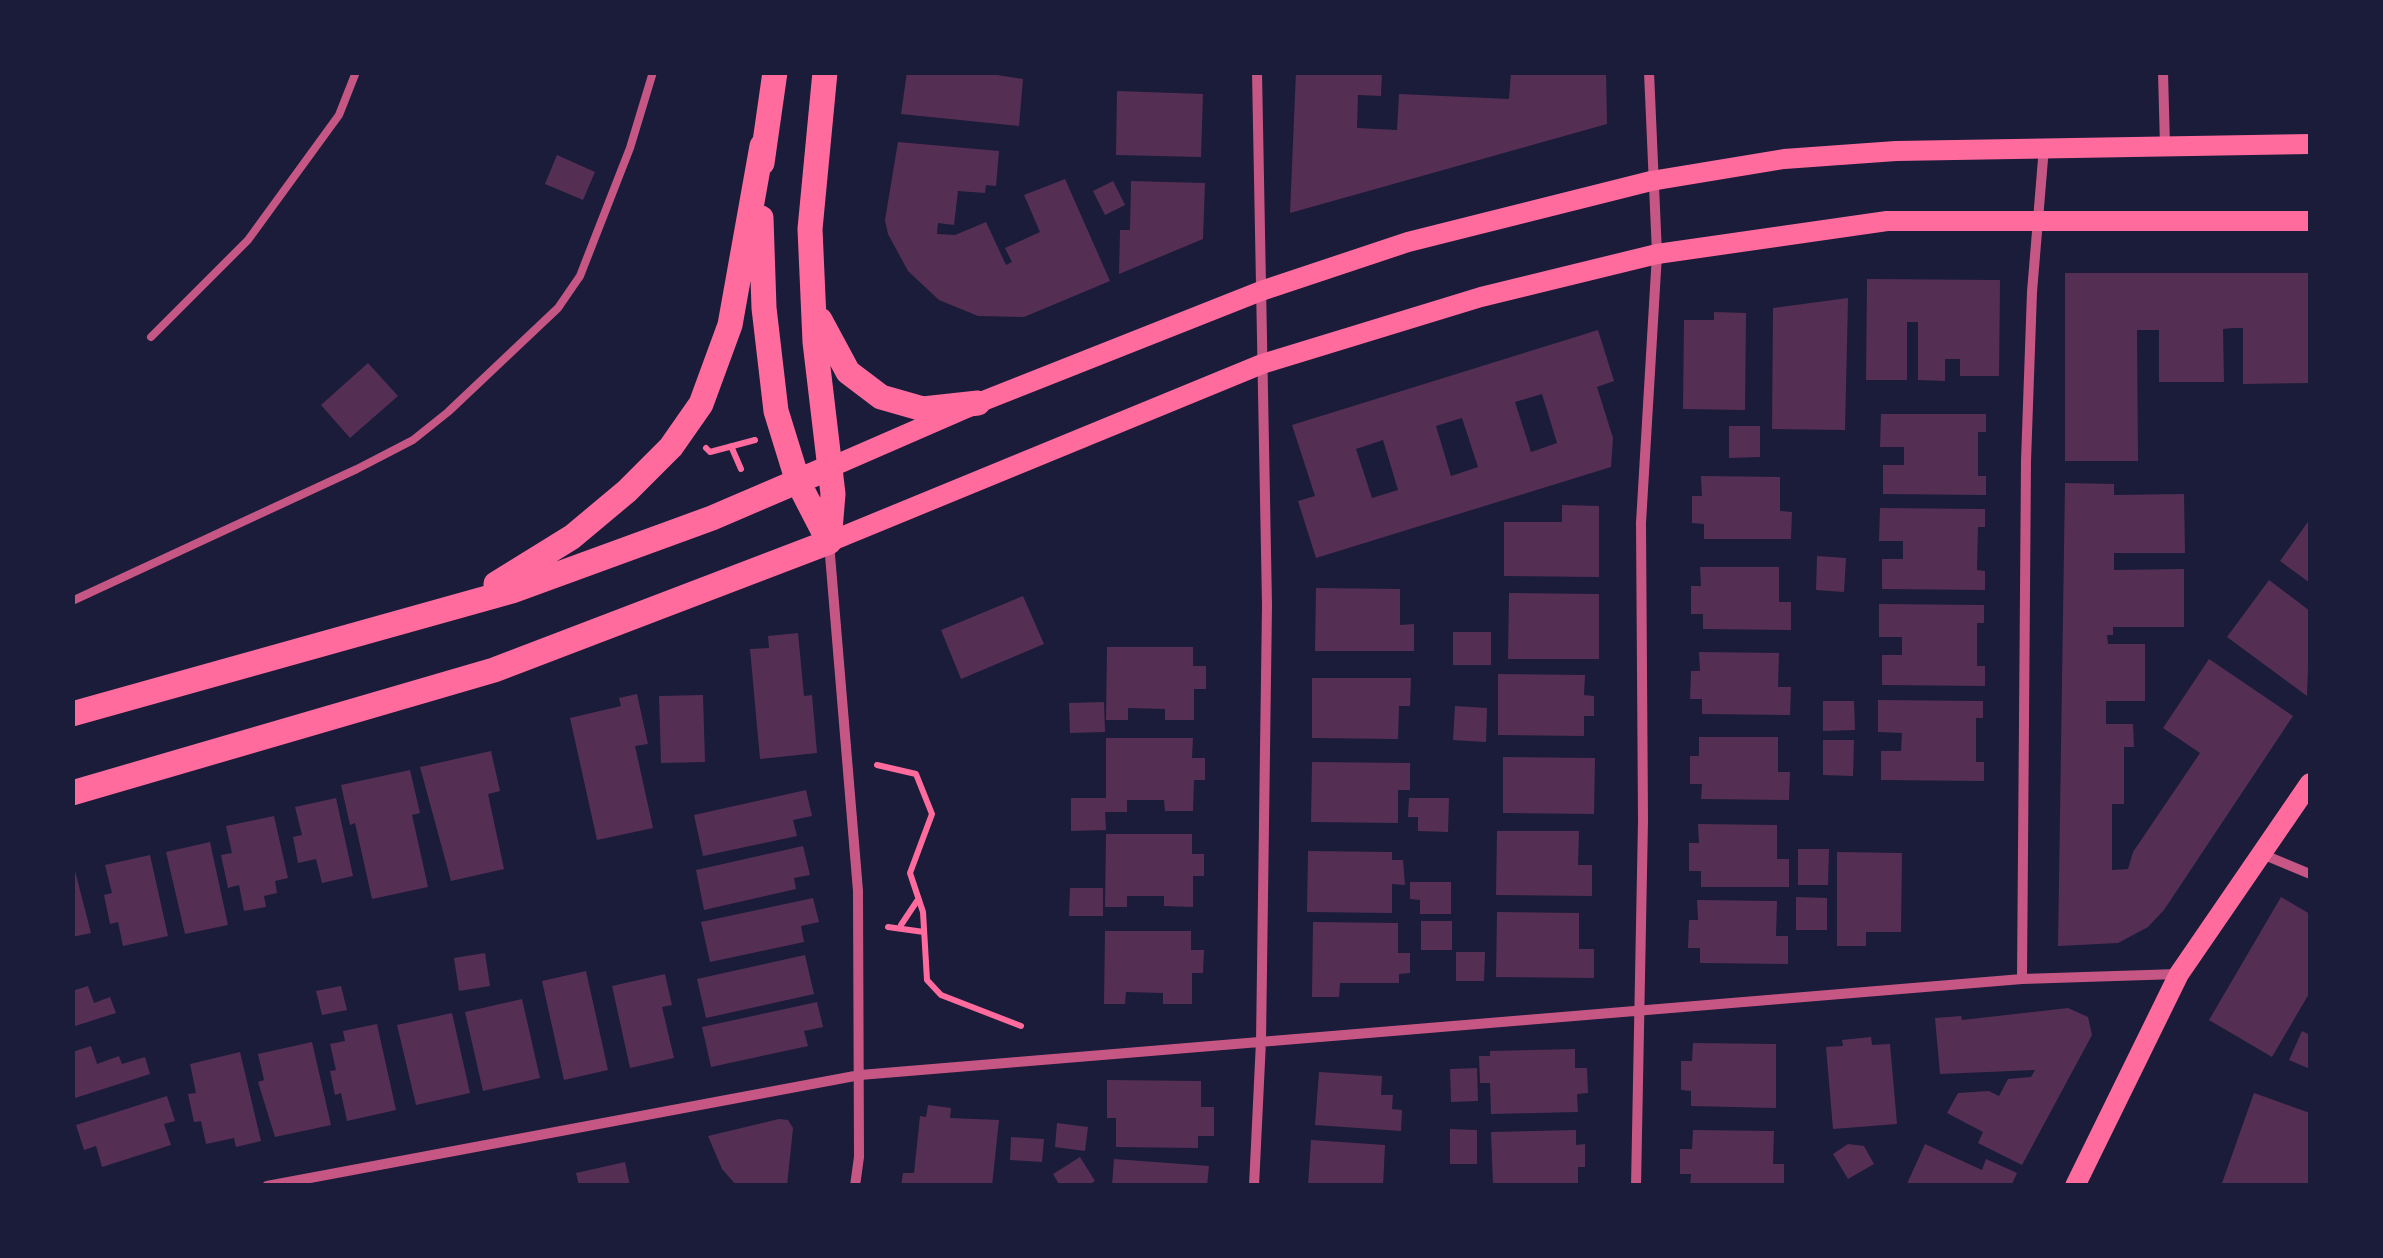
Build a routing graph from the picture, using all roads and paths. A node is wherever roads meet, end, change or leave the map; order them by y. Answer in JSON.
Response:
{"nodes":[{"id":1,"x":356,"y":72,"type":"edge"},
{"id":2,"x":654,"y":72,"type":"edge"},
{"id":3,"x":775,"y":72,"type":"edge"},
{"id":4,"x":825,"y":72,"type":"edge"},
{"id":5,"x":1257,"y":72,"type":"edge"},
{"id":6,"x":1649,"y":72,"type":"edge"},
{"id":7,"x":2163,"y":72,"type":"edge"},
{"id":8,"x":2310,"y":144,"type":"edge"},
{"id":9,"x":762,"y":146,"type":"junction"},
{"id":10,"x":2044,"y":147,"type":"junction"},
{"id":11,"x":2166,"y":147,"type":"junction"},
{"id":12,"x":1652,"y":181,"type":"junction"},
{"id":13,"x":2041,"y":219,"type":"junction"},
{"id":14,"x":2310,"y":220,"type":"edge"},
{"id":15,"x":1657,"y":254,"type":"junction"},
{"id":16,"x":1261,"y":291,"type":"junction"},
{"id":17,"x":812,"y":304,"type":"junction"},
{"id":18,"x":151,"y":337,"type":"dead end"},
{"id":19,"x":1262,"y":364,"type":"junction"},
{"id":20,"x":978,"y":403,"type":"junction"},
{"id":21,"x":762,"y":438,"type":"dead end"},
{"id":22,"x":697,"y":441,"type":"dead end"},
{"id":23,"x":731,"y":446,"type":"junction"},
{"id":24,"x":831,"y":467,"type":"junction"},
{"id":25,"x":741,"y":469,"type":"dead end"},
{"id":26,"x":798,"y":482,"type":"junction"},
{"id":27,"x":829,"y":542,"type":"junction"},
{"id":28,"x":72,"y":600,"type":"edge"},
{"id":29,"x":433,"y":614,"type":"junction"},
{"id":30,"x":72,"y":714,"type":"edge"},
{"id":31,"x":877,"y":765,"type":"dead end"},
{"id":32,"x":2310,"y":783,"type":"edge"},
{"id":33,"x":72,"y":793,"type":"edge"},
{"id":34,"x":2261,"y":854,"type":"junction"},
{"id":35,"x":2310,"y":874,"type":"edge"},
{"id":36,"x":918,"y":900,"type":"junction"},
{"id":37,"x":900,"y":925,"type":"junction"},
{"id":38,"x":888,"y":927,"type":"dead end"},
{"id":39,"x":924,"y":932,"type":"junction"},
{"id":40,"x":2179,"y":974,"type":"junction"},
{"id":41,"x":2022,"y":979,"type":"junction"},
{"id":42,"x":1638,"y":1012,"type":"junction"},
{"id":43,"x":1021,"y":1026,"type":"dead end"},
{"id":44,"x":1261,"y":1041,"type":"junction"},
{"id":45,"x":860,"y":1075,"type":"junction"},
{"id":46,"x":268,"y":1186,"type":"edge"},
{"id":47,"x":854,"y":1186,"type":"edge"},
{"id":48,"x":1254,"y":1186,"type":"edge"},
{"id":49,"x":1636,"y":1186,"type":"edge"},
{"id":50,"x":2075,"y":1186,"type":"edge"}],
"edges":[{"from":1,"to":18,"type":"lane"},
{"from":2,"to":28,"type":"lane"},
{"from":3,"to":9,"type":"main road"},
{"from":4,"to":17,"type":"main road"},
{"from":5,"to":16,"type":"street"},
{"from":6,"to":12,"type":"street"},
{"from":7,"to":11,"type":"street"},
{"from":8,"to":11,"type":"main road"},
{"from":9,"to":26,"type":"main road"},
{"from":9,"to":29,"type":"main road"},
{"from":10,"to":11,"type":"main road"},
{"from":10,"to":12,"type":"main road"},
{"from":10,"to":13,"type":"street"},
{"from":12,"to":15,"type":"street"},
{"from":12,"to":16,"type":"main road"},
{"from":13,"to":14,"type":"main road"},
{"from":13,"to":15,"type":"main road"},
{"from":13,"to":41,"type":"street"},
{"from":15,"to":19,"type":"main road"},
{"from":15,"to":42,"type":"street"},
{"from":16,"to":19,"type":"street"},
{"from":16,"to":20,"type":"main road"},
{"from":17,"to":20,"type":"main road"},
{"from":17,"to":24,"type":"main road"},
{"from":19,"to":27,"type":"main road"},
{"from":19,"to":44,"type":"street"},
{"from":20,"to":24,"type":"main road"},
{"from":21,"to":23,"type":"path"},
{"from":22,"to":23,"type":"path"},
{"from":23,"to":25,"type":"path"},
{"from":24,"to":26,"type":"main road"},
{"from":24,"to":27,"type":"main road"},
{"from":26,"to":27,"type":"main road"},
{"from":26,"to":29,"type":"main road"},
{"from":27,"to":33,"type":"main road"},
{"from":27,"to":45,"type":"street"},
{"from":29,"to":30,"type":"main road"},
{"from":31,"to":36,"type":"path"},
{"from":32,"to":34,"type":"main road"},
{"from":34,"to":35,"type":"street"},
{"from":34,"to":40,"type":"main road"},
{"from":36,"to":37,"type":"path"},
{"from":36,"to":39,"type":"path"},
{"from":37,"to":38,"type":"path"},
{"from":37,"to":39,"type":"path"},
{"from":39,"to":43,"type":"path"},
{"from":40,"to":41,"type":"street"},
{"from":40,"to":50,"type":"main road"},
{"from":41,"to":42,"type":"street"},
{"from":42,"to":44,"type":"street"},
{"from":42,"to":49,"type":"street"},
{"from":44,"to":45,"type":"street"},
{"from":44,"to":48,"type":"street"},
{"from":45,"to":46,"type":"street"},
{"from":45,"to":47,"type":"street"}]}
